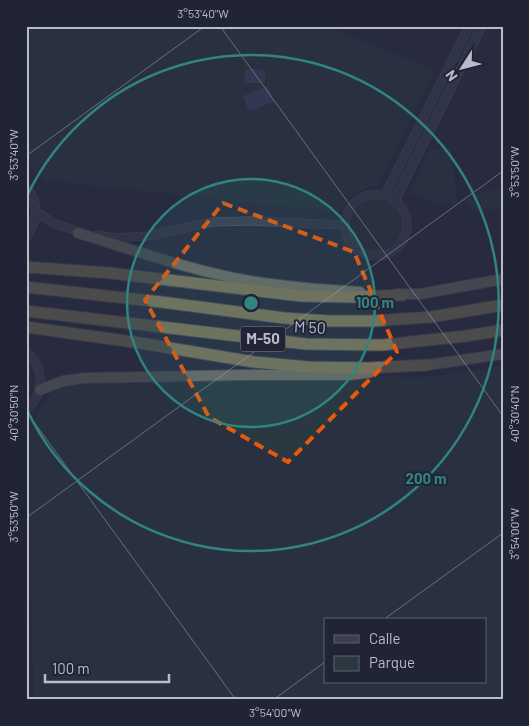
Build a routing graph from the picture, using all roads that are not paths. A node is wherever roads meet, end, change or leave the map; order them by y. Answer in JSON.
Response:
{"nodes":[{"id":1,"x":469,"y":26,"type":"edge"},
{"id":2,"x":482,"y":26,"type":"edge"},
{"id":3,"x":26,"y":186,"type":"edge"},
{"id":4,"x":385,"y":196,"type":"junction"},
{"id":5,"x":395,"y":201,"type":"junction"},
{"id":6,"x":37,"y":212,"type":"junction"},
{"id":7,"x":345,"y":225,"type":"junction"},
{"id":8,"x":78,"y":233,"type":"junction"},
{"id":9,"x":26,"y":237,"type":"edge"},
{"id":10,"x":26,"y":267,"type":"edge"},
{"id":11,"x":503,"y":279,"type":"edge"},
{"id":12,"x":29,"y":287,"type":"edge"},
{"id":13,"x":403,"y":295,"type":"junction"},
{"id":14,"x":503,"y":305,"type":"edge"},
{"id":15,"x":30,"y":311,"type":"edge"},
{"id":16,"x":26,"y":327,"type":"edge"},
{"id":17,"x":503,"y":330,"type":"edge"},
{"id":18,"x":26,"y":351,"type":"edge"},
{"id":19,"x":503,"y":354,"type":"edge"},
{"id":20,"x":426,"y":365,"type":"junction"},
{"id":21,"x":40,"y":390,"type":"junction"},
{"id":22,"x":26,"y":410,"type":"edge"}],
"edges":[{"from":1,"to":4,"type":"street"},
{"from":2,"to":5,"type":"street"},
{"from":3,"to":6,"type":"street"},
{"from":4,"to":5,"type":"street"},
{"from":4,"to":7,"type":"street"},
{"from":5,"to":7,"type":"street"},
{"from":6,"to":8,"type":"street"},
{"from":6,"to":9,"type":"street"},
{"from":7,"to":8,"type":"street"},
{"from":8,"to":13,"type":"highway"},
{"from":10,"to":13,"type":"highway"},
{"from":11,"to":13,"type":"highway"},
{"from":12,"to":14,"type":"highway","number":"M-50"},
{"from":15,"to":17,"type":"highway","name":"M 50","number":"M-50"},
{"from":16,"to":20,"type":"highway"},
{"from":18,"to":21,"type":"street"},
{"from":19,"to":20,"type":"highway"},
{"from":20,"to":21,"type":"highway"},
{"from":21,"to":22,"type":"street"}]}
